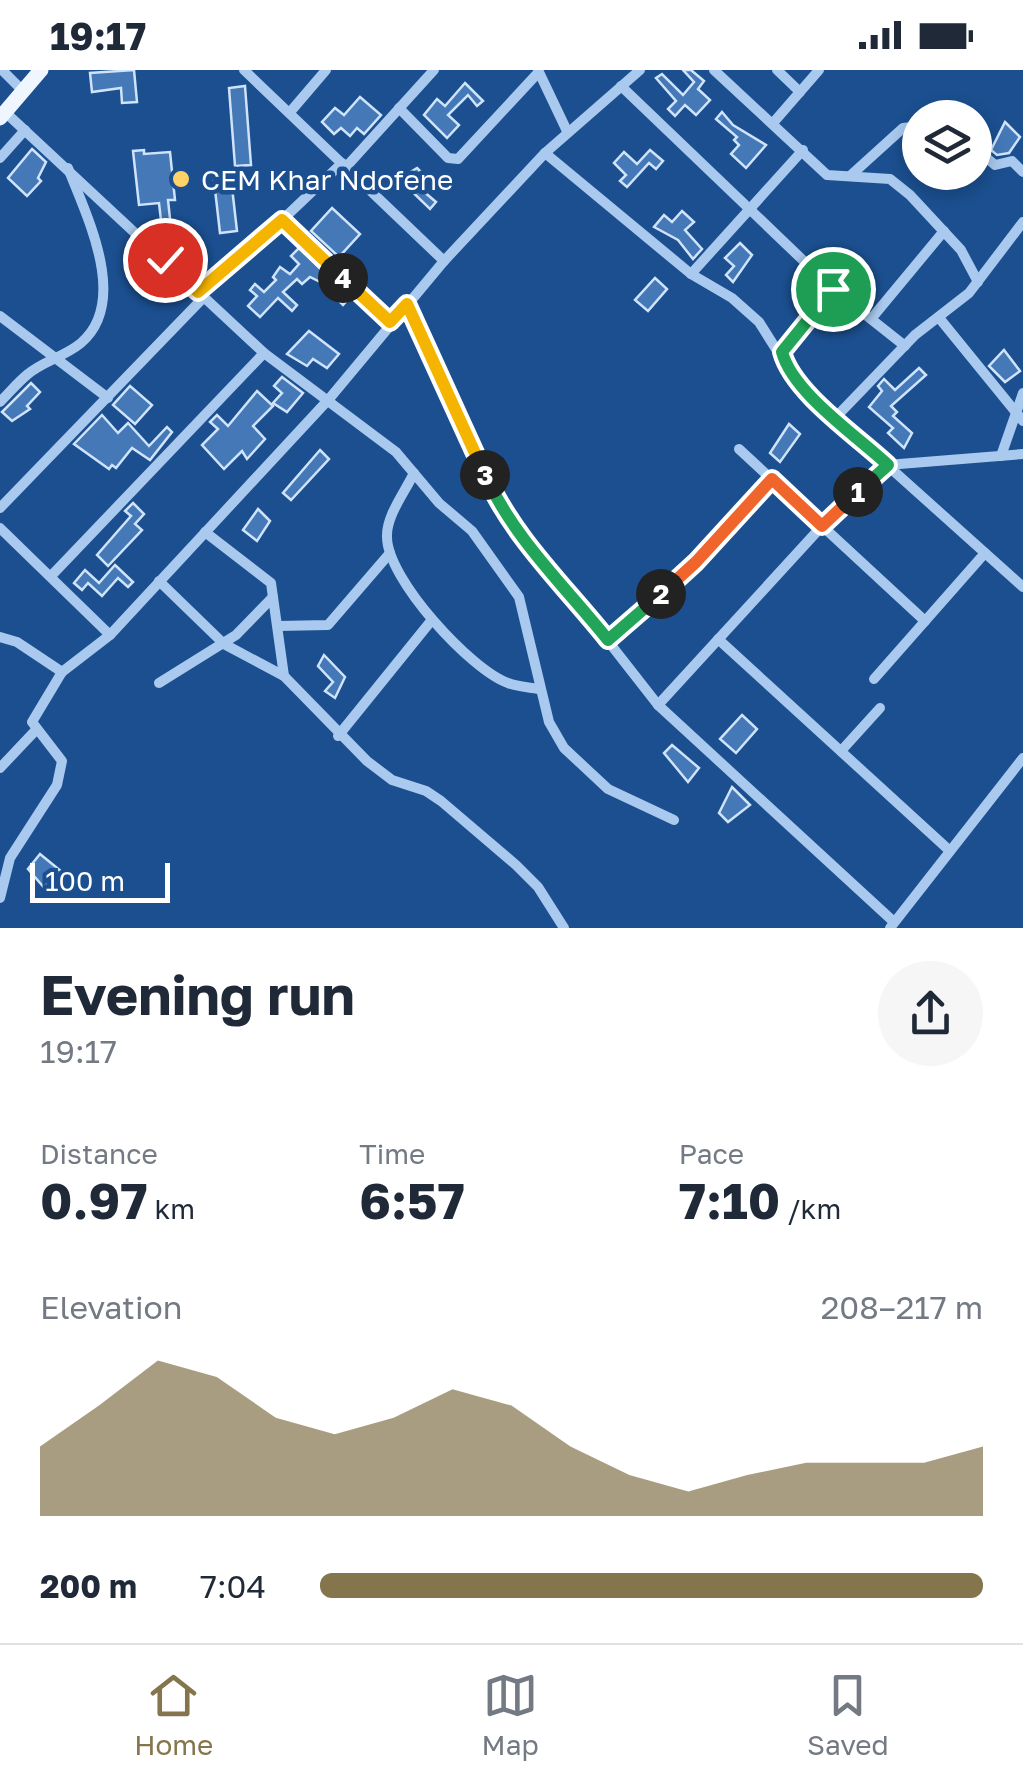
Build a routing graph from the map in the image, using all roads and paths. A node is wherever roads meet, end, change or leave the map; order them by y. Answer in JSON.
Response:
{"nodes":[{"id":1,"x":2,"y":70,"type":"edge"},
{"id":2,"x":41,"y":70,"type":"edge"},
{"id":3,"x":244,"y":70,"type":"edge"},
{"id":4,"x":326,"y":70,"type":"edge"},
{"id":5,"x":434,"y":70,"type":"edge"},
{"id":6,"x":640,"y":70,"type":"edge"},
{"id":7,"x":714,"y":70,"type":"edge"},
{"id":8,"x":777,"y":70,"type":"edge"},
{"id":9,"x":819,"y":70,"type":"edge"},
{"id":10,"x":535,"y":72,"type":"edge"},
{"id":11,"x":621,"y":86,"type":"junction"},
{"id":12,"x":23,"y":90,"type":"junction"},
{"id":13,"x":800,"y":92,"type":"junction"},
{"id":14,"x":399,"y":108,"type":"junction"},
{"id":15,"x":292,"y":112,"type":"junction"},
{"id":16,"x":2,"y":115,"type":"edge"},
{"id":17,"x":773,"y":123,"type":"junction"},
{"id":18,"x":902,"y":128,"type":"edge"},
{"id":19,"x":25,"y":130,"type":"junction"},
{"id":20,"x":567,"y":131,"type":"junction"},
{"id":21,"x":802,"y":150,"type":"junction"},
{"id":22,"x":545,"y":153,"type":"junction"},
{"id":23,"x":0,"y":158,"type":"edge"},
{"id":24,"x":992,"y":163,"type":"edge"},
{"id":25,"x":344,"y":164,"type":"junction"},
{"id":26,"x":67,"y":166,"type":"junction"},
{"id":27,"x":1023,"y":172,"type":"edge"},
{"id":28,"x":850,"y":176,"type":"junction"},
{"id":29,"x":750,"y":209,"type":"junction"},
{"id":30,"x":282,"y":220,"type":"junction"},
{"id":31,"x":1023,"y":222,"type":"edge"},
{"id":32,"x":944,"y":230,"type":"junction"},
{"id":33,"x":444,"y":261,"type":"junction"},
{"id":34,"x":691,"y":274,"type":"junction"},
{"id":35,"x":978,"y":282,"type":"junction"},
{"id":36,"x":833,"y":289,"type":"junction"},
{"id":37,"x":201,"y":294,"type":"junction"},
{"id":38,"x":407,"y":304,"type":"junction"},
{"id":39,"x":0,"y":316,"type":"edge"},
{"id":40,"x":871,"y":319,"type":"junction"},
{"id":41,"x":940,"y":319,"type":"junction"},
{"id":42,"x":390,"y":322,"type":"junction"},
{"id":43,"x":905,"y":346,"type":"junction"},
{"id":44,"x":264,"y":352,"type":"junction"},
{"id":45,"x":782,"y":352,"type":"junction"},
{"id":46,"x":59,"y":360,"type":"junction"},
{"id":47,"x":1023,"y":393,"type":"edge"},
{"id":48,"x":108,"y":398,"type":"junction"},
{"id":49,"x":328,"y":399,"type":"junction"},
{"id":50,"x":0,"y":402,"type":"edge"},
{"id":51,"x":836,"y":417,"type":"junction"},
{"id":52,"x":1020,"y":417,"type":"edge"},
{"id":53,"x":739,"y":449,"type":"dead end"},
{"id":54,"x":1023,"y":454,"type":"edge"},
{"id":55,"x":1002,"y":456,"type":"junction"},
{"id":56,"x":888,"y":465,"type":"junction"},
{"id":57,"x":414,"y":473,"type":"junction"},
{"id":58,"x":772,"y":479,"type":"junction"},
{"id":59,"x":0,"y":508,"type":"edge"},
{"id":60,"x":822,"y":526,"type":"junction"},
{"id":61,"x":0,"y":528,"type":"edge"},
{"id":62,"x":205,"y":532,"type":"junction"},
{"id":63,"x":390,"y":553,"type":"junction"},
{"id":64,"x":985,"y":553,"type":"junction"},
{"id":65,"x":52,"y":575,"type":"junction"},
{"id":66,"x":159,"y":581,"type":"junction"},
{"id":67,"x":1023,"y":588,"type":"edge"},
{"id":68,"x":273,"y":598,"type":"junction"},
{"id":69,"x":431,"y":621,"type":"junction"},
{"id":70,"x":925,"y":621,"type":"junction"},
{"id":71,"x":278,"y":626,"type":"junction"},
{"id":72,"x":110,"y":635,"type":"junction"},
{"id":73,"x":0,"y":637,"type":"edge"},
{"id":74,"x":718,"y":639,"type":"junction"},
{"id":75,"x":608,"y":640,"type":"junction"},
{"id":76,"x":224,"y":644,"type":"junction"},
{"id":77,"x":62,"y":672,"type":"junction"},
{"id":78,"x":284,"y":676,"type":"junction"},
{"id":79,"x":874,"y":679,"type":"dead end"},
{"id":80,"x":159,"y":683,"type":"dead end"},
{"id":81,"x":539,"y":688,"type":"junction"},
{"id":82,"x":658,"y":704,"type":"junction"},
{"id":83,"x":880,"y":708,"type":"dead end"},
{"id":84,"x":35,"y":731,"type":"junction"},
{"id":85,"x":338,"y":736,"type":"junction"},
{"id":86,"x":841,"y":751,"type":"junction"},
{"id":87,"x":1023,"y":758,"type":"edge"},
{"id":88,"x":0,"y":768,"type":"edge"},
{"id":89,"x":674,"y":820,"type":"dead end"},
{"id":90,"x":950,"y":851,"type":"junction"},
{"id":91,"x":0,"y":898,"type":"edge"},
{"id":92,"x":892,"y":925,"type":"edge"},
{"id":93,"x":564,"y":928,"type":"edge"}],
"edges":[{"from":1,"to":12,"type":"street"},
{"from":2,"to":12,"type":"main road"},
{"from":3,"to":15,"type":"street"},
{"from":4,"to":15,"type":"street"},
{"from":5,"to":14,"type":"street"},
{"from":6,"to":11,"type":"street"},
{"from":7,"to":17,"type":"street"},
{"from":8,"to":13,"type":"street"},
{"from":9,"to":13,"type":"street"},
{"from":10,"to":14,"type":"street"},
{"from":10,"to":20,"type":"street"},
{"from":11,"to":20,"type":"street"},
{"from":11,"to":29,"type":"street"},
{"from":12,"to":16,"type":"main road"},
{"from":13,"to":17,"type":"street"},
{"from":14,"to":25,"type":"street"},
{"from":15,"to":25,"type":"street"},
{"from":16,"to":19,"type":"street"},
{"from":17,"to":21,"type":"street"},
{"from":18,"to":28,"type":"street"},
{"from":19,"to":23,"type":"street"},
{"from":19,"to":26,"type":"street"},
{"from":20,"to":22,"type":"street"},
{"from":21,"to":28,"type":"street"},
{"from":21,"to":29,"type":"street"},
{"from":22,"to":33,"type":"street"},
{"from":22,"to":34,"type":"street"},
{"from":24,"to":27,"type":"street"},
{"from":25,"to":30,"type":"street"},
{"from":25,"to":33,"type":"street"},
{"from":26,"to":37,"type":"street"},
{"from":26,"to":46,"type":"street"},
{"from":28,"to":32,"type":"street"},
{"from":29,"to":34,"type":"street"},
{"from":29,"to":36,"type":"street"},
{"from":30,"to":37,"type":"street"},
{"from":30,"to":42,"type":"street"},
{"from":31,"to":35,"type":"street"},
{"from":32,"to":35,"type":"street"},
{"from":32,"to":40,"type":"street"},
{"from":33,"to":38,"type":"street"},
{"from":34,"to":45,"type":"street"},
{"from":35,"to":41,"type":"street"},
{"from":36,"to":40,"type":"street"},
{"from":36,"to":45,"type":"street"},
{"from":37,"to":44,"type":"street"},
{"from":37,"to":48,"type":"street"},
{"from":38,"to":42,"type":"street"},
{"from":38,"to":75,"type":"street"},
{"from":39,"to":46,"type":"street"},
{"from":40,"to":43,"type":"street"},
{"from":41,"to":43,"type":"street"},
{"from":41,"to":52,"type":"street"},
{"from":42,"to":49,"type":"street"},
{"from":43,"to":51,"type":"street"},
{"from":44,"to":49,"type":"street"},
{"from":44,"to":65,"type":"street"},
{"from":45,"to":51,"type":"street"},
{"from":46,"to":48,"type":"street"},
{"from":46,"to":50,"type":"street"},
{"from":47,"to":52,"type":"street"},
{"from":48,"to":59,"type":"street"},
{"from":49,"to":57,"type":"street"},
{"from":49,"to":62,"type":"street"},
{"from":51,"to":56,"type":"street"},
{"from":52,"to":55,"type":"street"},
{"from":53,"to":58,"type":"street"},
{"from":54,"to":55,"type":"street"},
{"from":55,"to":56,"type":"street"},
{"from":56,"to":60,"type":"street"},
{"from":56,"to":64,"type":"street"},
{"from":57,"to":63,"type":"street"},
{"from":57,"to":81,"type":"street"},
{"from":58,"to":60,"type":"street"},
{"from":58,"to":75,"type":"street"},
{"from":60,"to":70,"type":"street"},
{"from":60,"to":74,"type":"street"},
{"from":61,"to":65,"type":"street"},
{"from":62,"to":66,"type":"street"},
{"from":62,"to":68,"type":"street"},
{"from":63,"to":69,"type":"street"},
{"from":63,"to":71,"type":"street"},
{"from":64,"to":67,"type":"street"},
{"from":64,"to":70,"type":"street"},
{"from":65,"to":72,"type":"street"},
{"from":66,"to":72,"type":"street"},
{"from":66,"to":76,"type":"street"},
{"from":68,"to":71,"type":"street"},
{"from":68,"to":76,"type":"street"},
{"from":69,"to":81,"type":"street"},
{"from":69,"to":85,"type":"street"},
{"from":70,"to":79,"type":"street"},
{"from":71,"to":78,"type":"street"},
{"from":72,"to":77,"type":"street"},
{"from":73,"to":77,"type":"street"},
{"from":74,"to":82,"type":"street"},
{"from":74,"to":86,"type":"street"},
{"from":75,"to":82,"type":"street"},
{"from":76,"to":78,"type":"street"},
{"from":76,"to":80,"type":"street"},
{"from":77,"to":84,"type":"street"},
{"from":78,"to":85,"type":"street"},
{"from":81,"to":89,"type":"street"},
{"from":82,"to":92,"type":"street"},
{"from":83,"to":86,"type":"street"},
{"from":84,"to":88,"type":"street"},
{"from":84,"to":91,"type":"street"},
{"from":85,"to":93,"type":"street"},
{"from":86,"to":90,"type":"street"},
{"from":87,"to":90,"type":"street"},
{"from":90,"to":92,"type":"street"}]}
